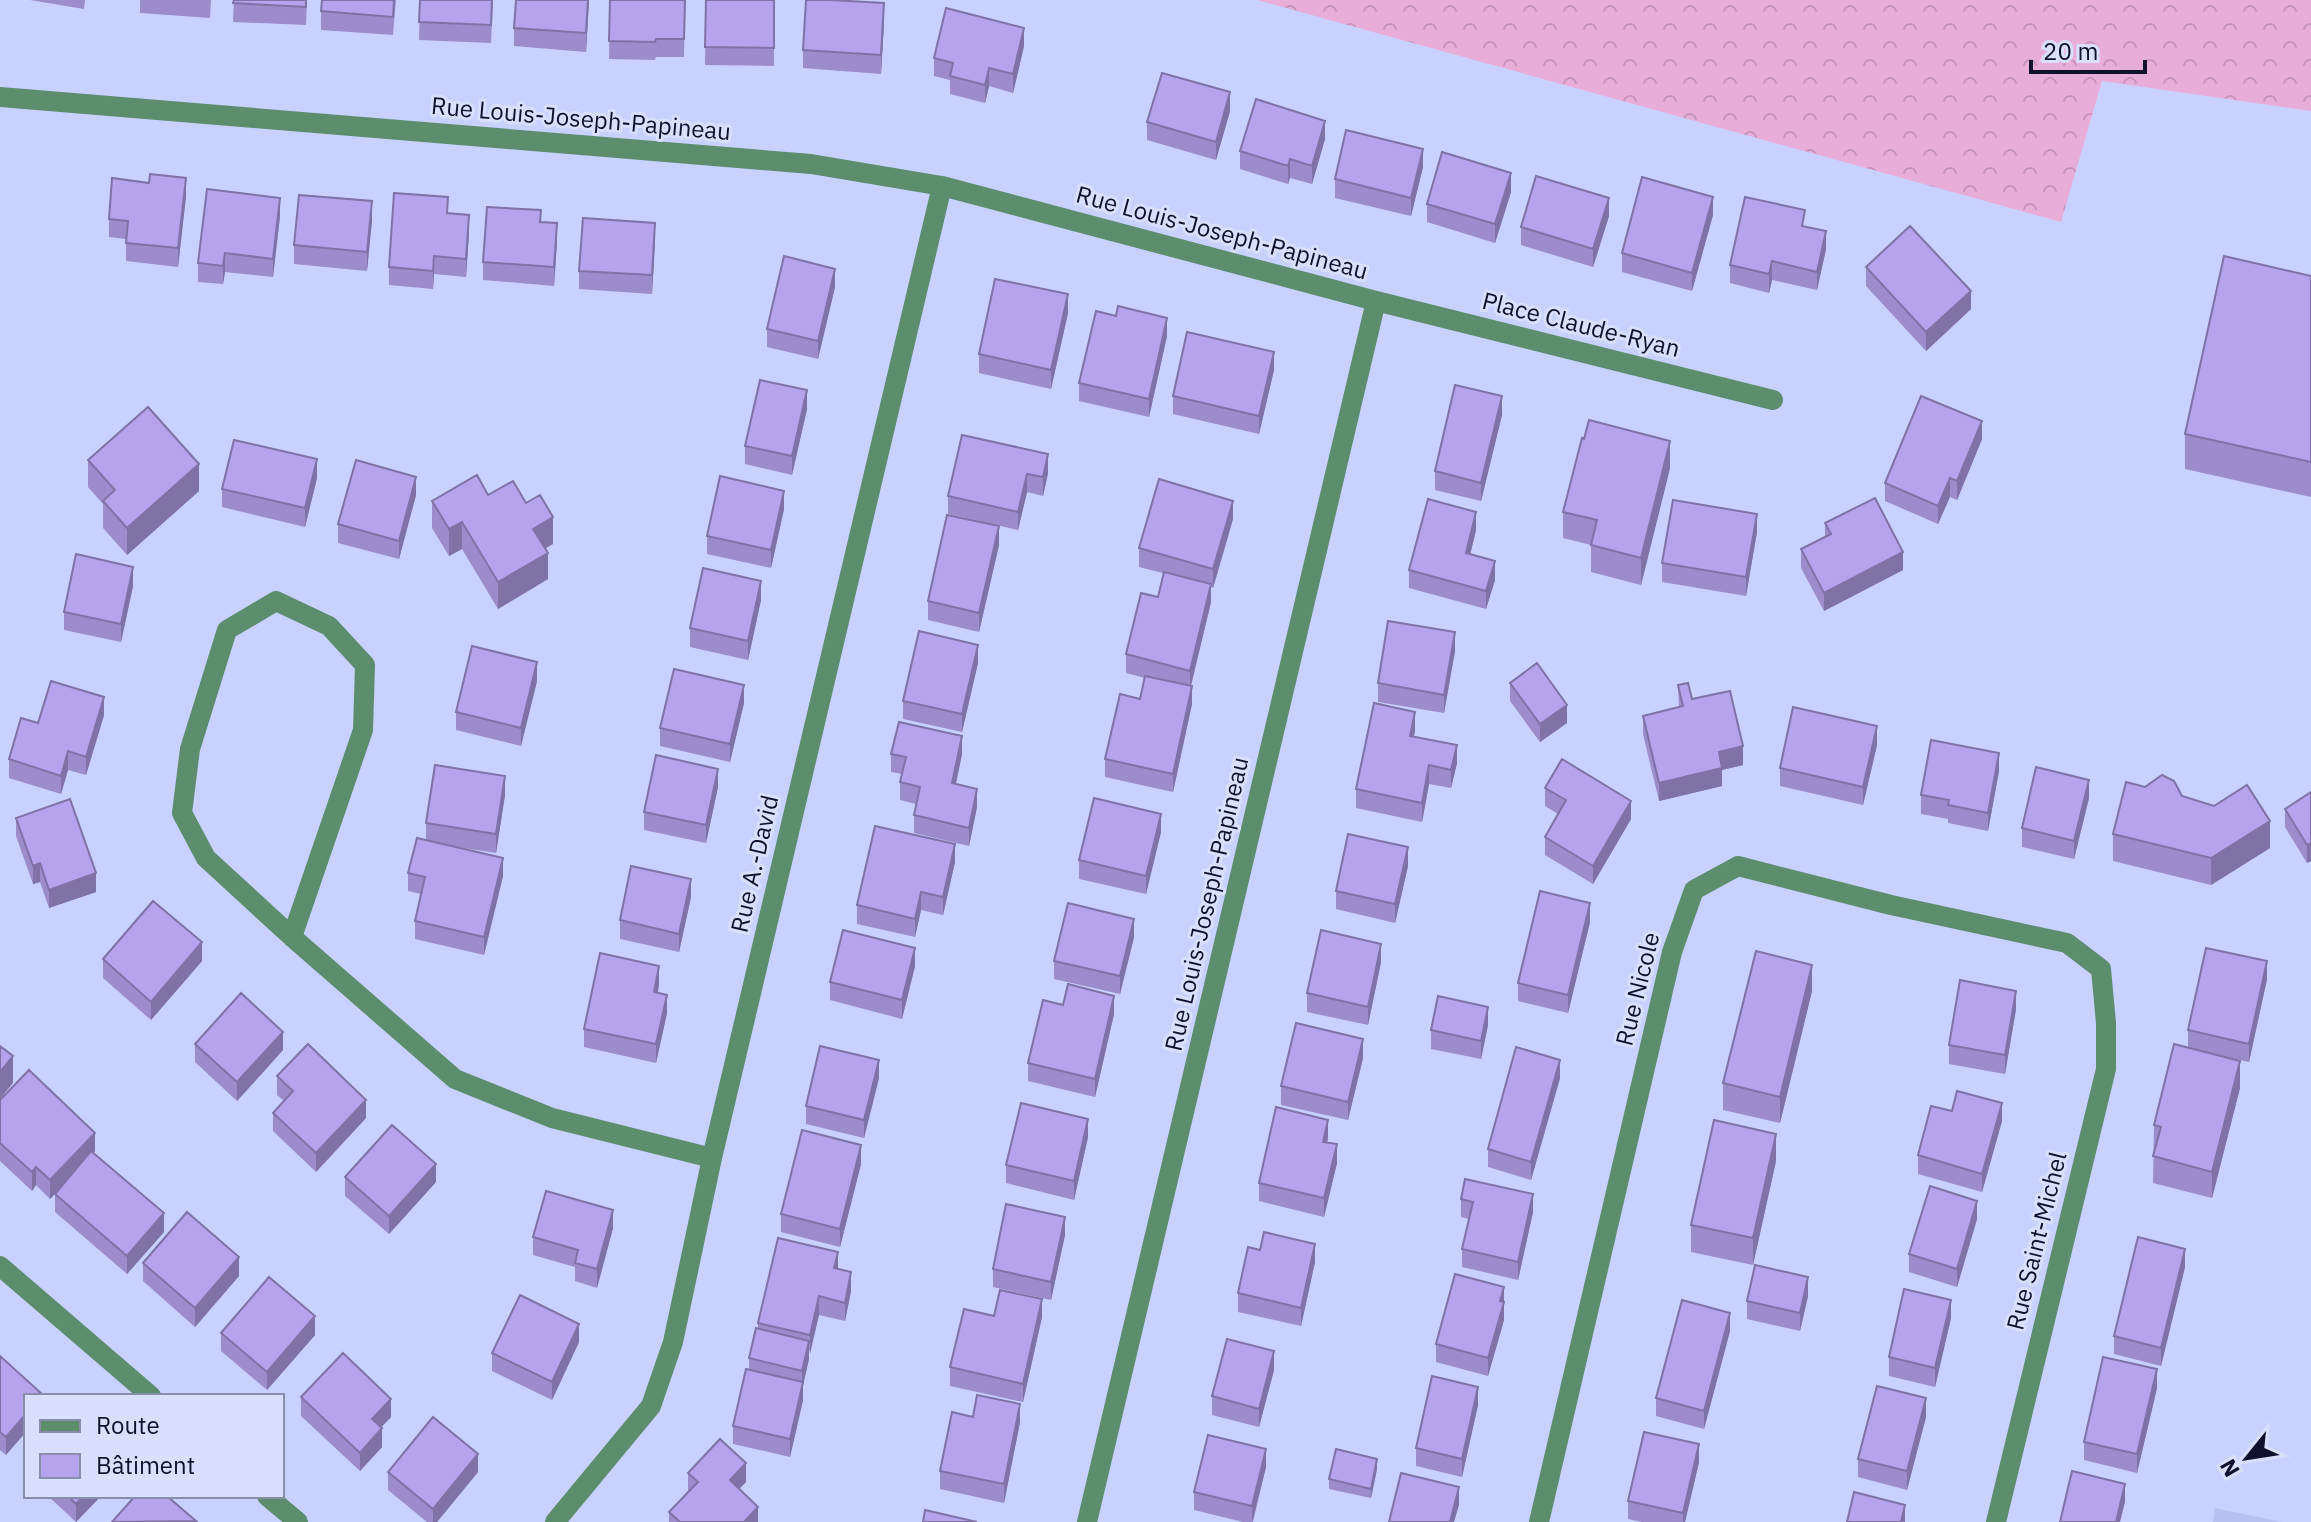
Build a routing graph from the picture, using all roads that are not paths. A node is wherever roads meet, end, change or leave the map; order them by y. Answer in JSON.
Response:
{"nodes":[{"id":1,"x":0,"y":97,"type":"edge"},
{"id":2,"x":942,"y":186,"type":"junction"},
{"id":3,"x":1376,"y":301,"type":"junction"},
{"id":4,"x":1773,"y":400,"type":"dead end"},
{"id":5,"x":292,"y":937,"type":"junction"},
{"id":6,"x":2101,"y":969,"type":"joint"},
{"id":7,"x":712,"y":1158,"type":"junction"},
{"id":8,"x":0,"y":1266,"type":"edge"},
{"id":9,"x":149,"y":1394,"type":"edge"},
{"id":10,"x":269,"y":1498,"type":"edge"},
{"id":11,"x":298,"y":1522,"type":"edge"},
{"id":12,"x":555,"y":1522,"type":"edge"},
{"id":13,"x":1087,"y":1522,"type":"edge"},
{"id":14,"x":1539,"y":1522,"type":"edge"},
{"id":15,"x":1996,"y":1522,"type":"edge"}],
"edges":[{"from":1,"to":2,"type":"street","name":"Rue Louis-Joseph-Papineau"},
{"from":2,"to":3,"type":"street","name":"Rue Louis-Joseph-Papineau"},
{"from":2,"to":7,"type":"street","name":"Rue A.-David"},
{"from":3,"to":4,"type":"street","name":"Place Claude-Ryan"},
{"from":3,"to":13,"type":"street","name":"Rue Louis-Joseph-Papineau"},
{"from":5,"to":5,"type":"street"},
{"from":5,"to":7,"type":"street"},
{"from":6,"to":14,"type":"street","name":"Rue Nicole"},
{"from":6,"to":15,"type":"street","name":"Rue Saint-Michel"},
{"from":7,"to":12,"type":"street","name":"Rue A.-David"},
{"from":8,"to":9,"type":"street"},
{"from":10,"to":11,"type":"street"}]}
